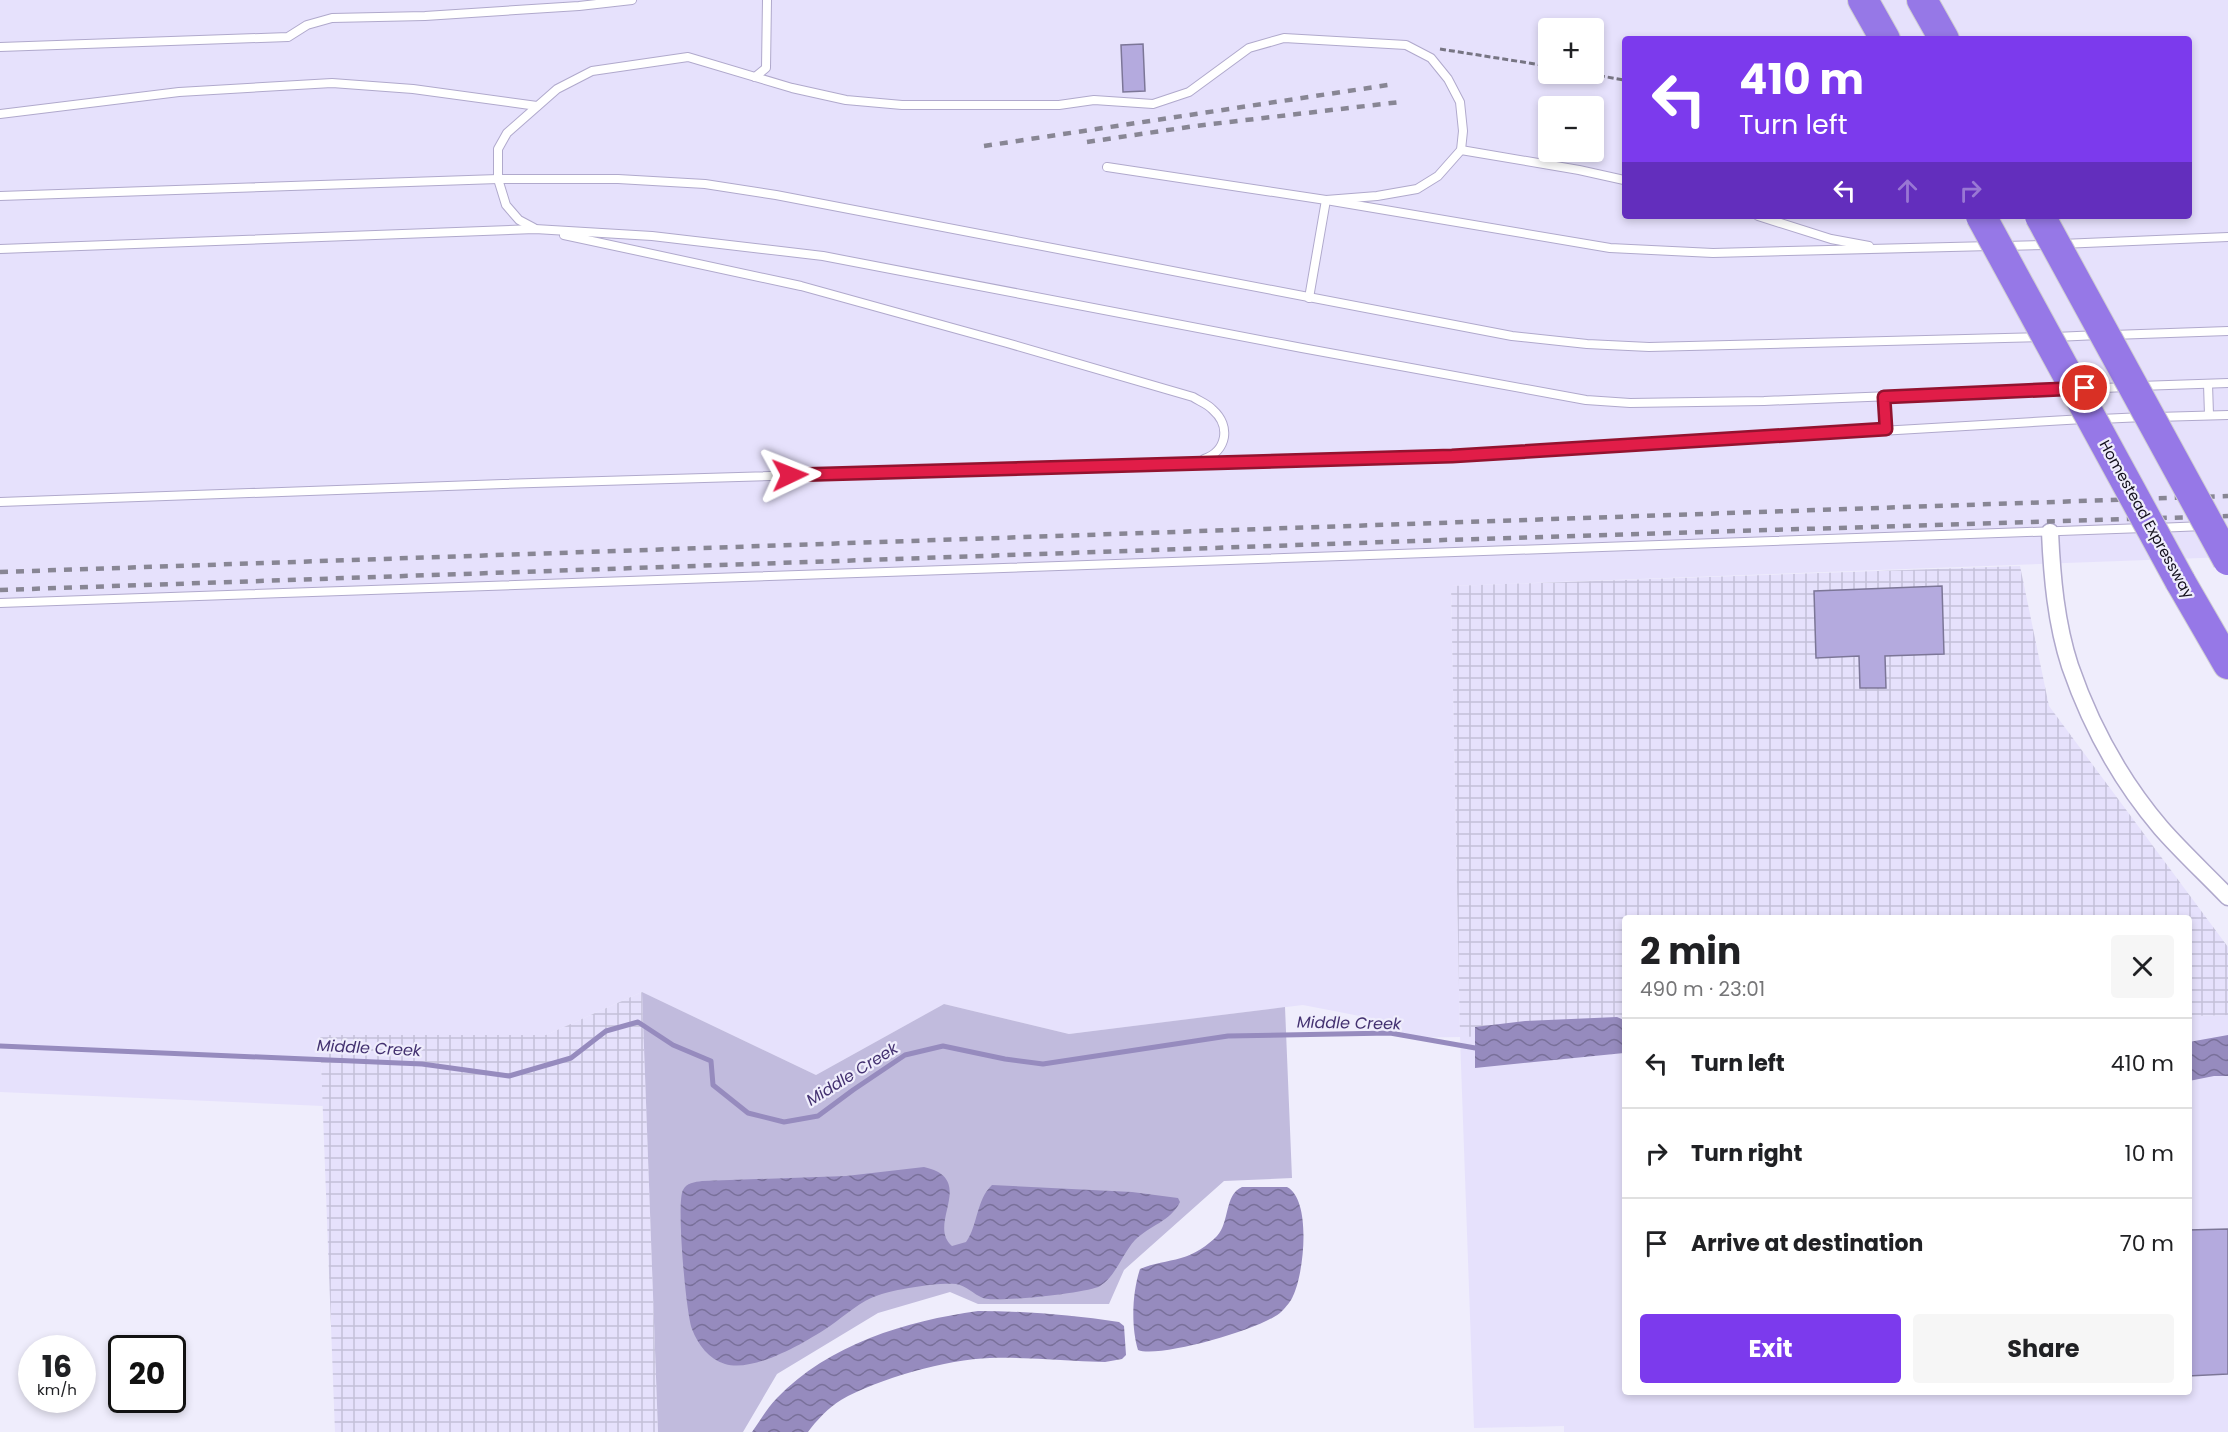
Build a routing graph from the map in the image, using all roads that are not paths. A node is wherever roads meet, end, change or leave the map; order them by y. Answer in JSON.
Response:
{"nodes":[{"id":1,"x":632,"y":0,"type":"edge"},
{"id":2,"x":767,"y":0,"type":"edge"},
{"id":3,"x":1863,"y":0,"type":"edge"},
{"id":4,"x":1922,"y":0,"type":"edge"},
{"id":5,"x":1883,"y":36,"type":"edge"},
{"id":6,"x":1942,"y":36,"type":"edge"},
{"id":7,"x":0,"y":46,"type":"edge"},
{"id":8,"x":755,"y":77,"type":"junction"},
{"id":9,"x":537,"y":106,"type":"junction"},
{"id":10,"x":0,"y":114,"type":"edge"},
{"id":11,"x":1461,"y":150,"type":"junction"},
{"id":12,"x":1107,"y":167,"type":"dead end"},
{"id":13,"x":498,"y":179,"type":"junction"},
{"id":14,"x":1622,"y":180,"type":"edge"},
{"id":15,"x":0,"y":196,"type":"edge"},
{"id":16,"x":1326,"y":200,"type":"junction"},
{"id":17,"x":1768,"y":219,"type":"edge"},
{"id":18,"x":1983,"y":219,"type":"edge"},
{"id":19,"x":2042,"y":219,"type":"edge"},
{"id":20,"x":535,"y":229,"type":"junction"},
{"id":21,"x":2228,"y":237,"type":"edge"},
{"id":22,"x":0,"y":249,"type":"edge"},
{"id":23,"x":1887,"y":249,"type":"junction"},
{"id":24,"x":1309,"y":297,"type":"junction"},
{"id":25,"x":2228,"y":331,"type":"edge"},
{"id":26,"x":2228,"y":383,"type":"edge"},
{"id":27,"x":2208,"y":384,"type":"junction"},
{"id":28,"x":1884,"y":397,"type":"junction"},
{"id":29,"x":2209,"y":415,"type":"junction"},
{"id":30,"x":2228,"y":415,"type":"edge"},
{"id":31,"x":1886,"y":429,"type":"junction"},
{"id":32,"x":1195,"y":462,"type":"junction"},
{"id":33,"x":0,"y":502,"type":"edge"},
{"id":34,"x":2216,"y":526,"type":"dead end"},
{"id":35,"x":2050,"y":532,"type":"junction"},
{"id":36,"x":2228,"y":560,"type":"edge"},
{"id":37,"x":0,"y":603,"type":"edge"},
{"id":38,"x":2228,"y":664,"type":"edge"},
{"id":39,"x":2228,"y":897,"type":"edge"}],
"edges":[{"from":1,"to":7,"type":"lane"},
{"from":2,"to":8,"type":"lane"},
{"from":3,"to":5,"type":"highway"},
{"from":4,"to":6,"type":"highway"},
{"from":8,"to":9,"type":"lane"},
{"from":8,"to":11,"type":"lane"},
{"from":9,"to":10,"type":"lane"},
{"from":9,"to":13,"type":"lane"},
{"from":11,"to":14,"type":"lane"},
{"from":11,"to":16,"type":"lane"},
{"from":12,"to":16,"type":"lane"},
{"from":13,"to":15,"type":"lane"},
{"from":13,"to":20,"type":"lane"},
{"from":13,"to":24,"type":"lane"},
{"from":16,"to":23,"type":"lane"},
{"from":16,"to":24,"type":"lane"},
{"from":17,"to":23,"type":"lane"},
{"from":18,"to":38,"type":"highway","name":"Homestead Expressway","bridge":true},
{"from":19,"to":36,"type":"highway","bridge":true},
{"from":20,"to":22,"type":"lane"},
{"from":20,"to":28,"type":"lane"},
{"from":20,"to":32,"type":"lane"},
{"from":21,"to":23,"type":"lane"},
{"from":24,"to":25,"type":"lane"},
{"from":26,"to":27,"type":"lane"},
{"from":27,"to":28,"type":"lane"},
{"from":27,"to":29,"type":"lane"},
{"from":28,"to":31,"type":"lane"},
{"from":29,"to":30,"type":"lane"},
{"from":29,"to":31,"type":"lane"},
{"from":31,"to":32,"type":"lane"},
{"from":32,"to":33,"type":"lane"},
{"from":34,"to":35,"type":"lane"},
{"from":35,"to":37,"type":"lane"},
{"from":35,"to":39,"type":"street"}]}
